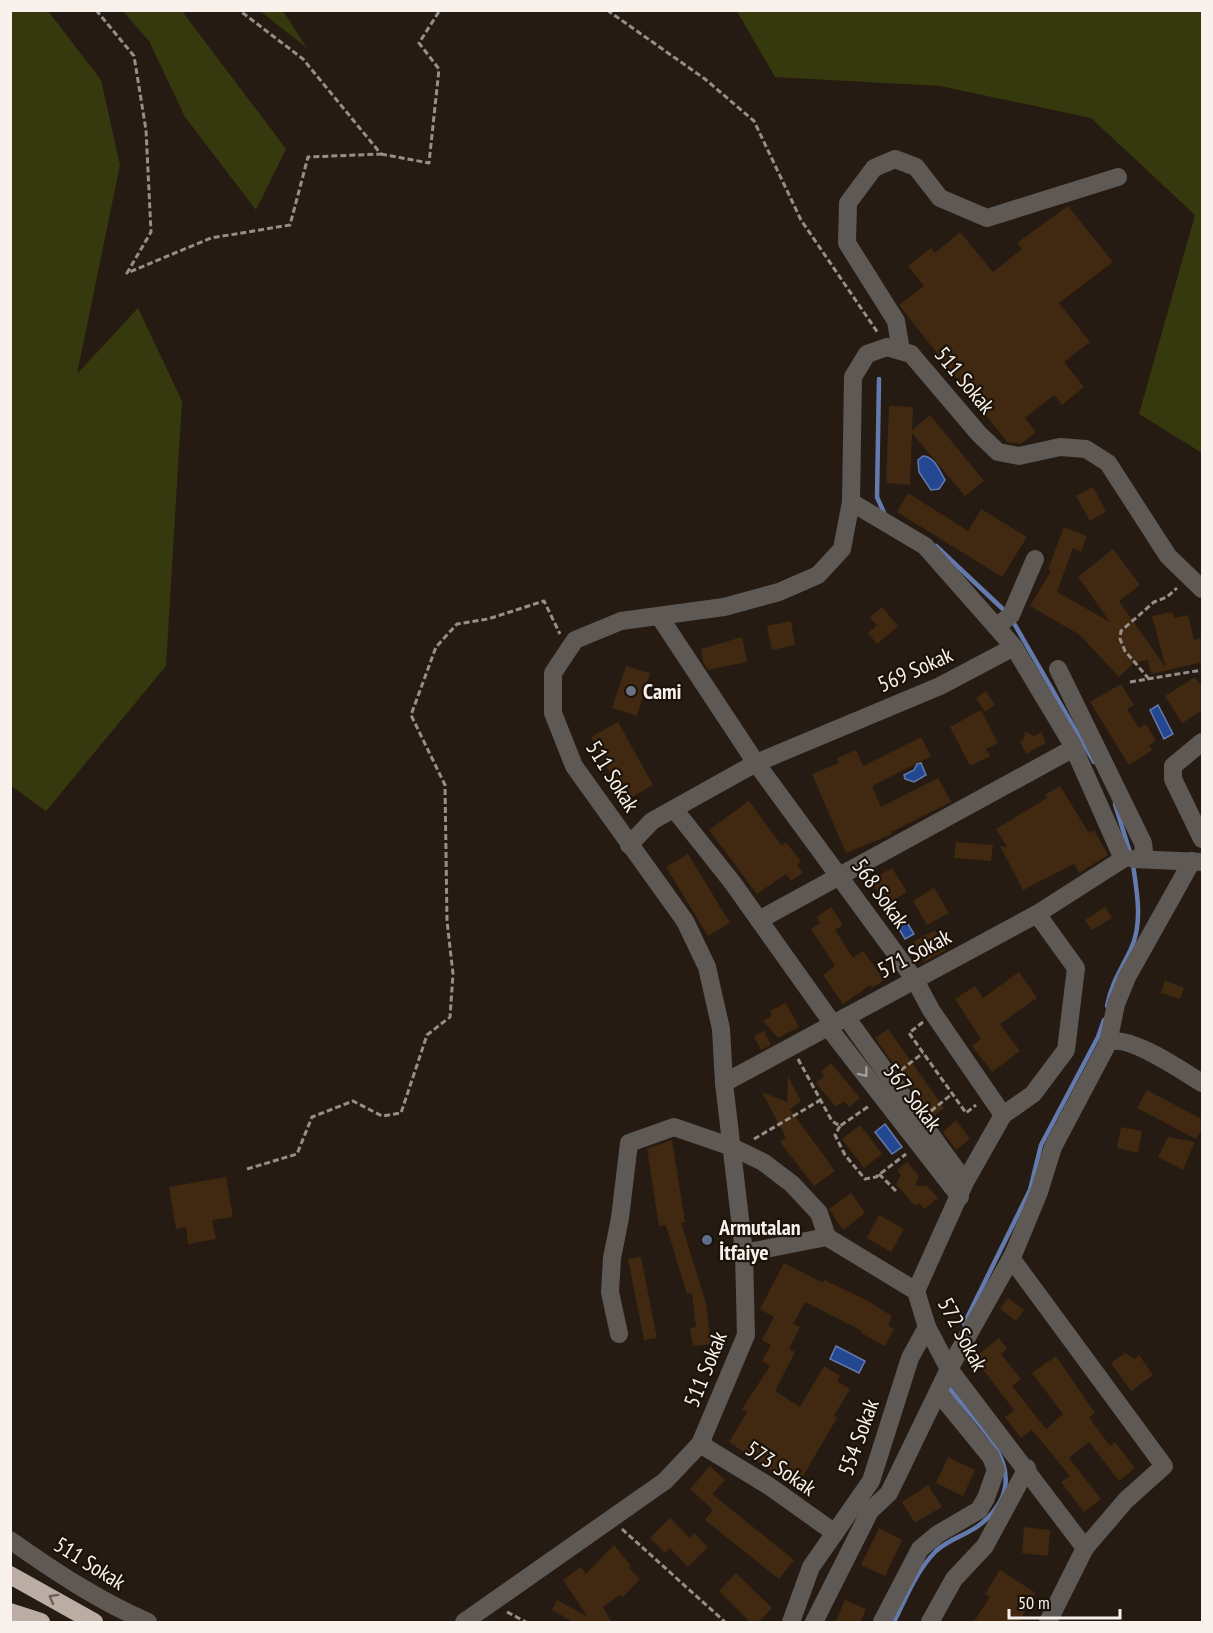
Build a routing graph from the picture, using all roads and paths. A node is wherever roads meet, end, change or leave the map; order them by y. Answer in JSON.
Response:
{"nodes":[{"id":1,"x":96,"y":10,"type":"edge"},
{"id":2,"x":239,"y":10,"type":"edge"},
{"id":3,"x":440,"y":10,"type":"edge"},
{"id":4,"x":608,"y":10,"type":"edge"},
{"id":5,"x":381,"y":154,"type":"junction"},
{"id":6,"x":1118,"y":177,"type":"dead end"},
{"id":7,"x":894,"y":349,"type":"junction"},
{"id":8,"x":850,"y":502,"type":"junction"},
{"id":9,"x":1035,"y":559,"type":"dead end"},
{"id":10,"x":1196,"y":583,"type":"edge"},
{"id":11,"x":659,"y":616,"type":"junction"},
{"id":12,"x":1004,"y":621,"type":"junction"},
{"id":13,"x":1014,"y":647,"type":"junction"},
{"id":14,"x":567,"y":651,"type":"junction"},
{"id":15,"x":1058,"y":669,"type":"dead end"},
{"id":16,"x":1203,"y":670,"type":"edge"},
{"id":17,"x":1149,"y":679,"type":"junction"},
{"id":18,"x":1130,"y":682,"type":"dead end"},
{"id":19,"x":1203,"y":742,"type":"edge"},
{"id":20,"x":1074,"y":748,"type":"junction"},
{"id":21,"x":756,"y":763,"type":"junction"},
{"id":22,"x":674,"y":809,"type":"junction"},
{"id":23,"x":1203,"y":839,"type":"edge"},
{"id":24,"x":629,"y":845,"type":"junction"},
{"id":25,"x":1133,"y":859,"type":"junction"},
{"id":26,"x":1197,"y":861,"type":"edge"},
{"id":27,"x":838,"y":875,"type":"junction"},
{"id":28,"x":1037,"y":914,"type":"junction"},
{"id":29,"x":759,"y":920,"type":"junction"},
{"id":30,"x":915,"y":980,"type":"junction"},
{"id":31,"x":934,"y":1014,"type":"junction"},
{"id":32,"x":836,"y":1023,"type":"junction"},
{"id":33,"x":1108,"y":1043,"type":"junction"},
{"id":34,"x":792,"y":1046,"type":"junction"},
{"id":35,"x":923,"y":1053,"type":"junction"},
{"id":36,"x":891,"y":1078,"type":"junction"},
{"id":37,"x":724,"y":1083,"type":"junction"},
{"id":38,"x":1203,"y":1083,"type":"edge"},
{"id":39,"x":952,"y":1094,"type":"junction"},
{"id":40,"x":989,"y":1096,"type":"junction"},
{"id":41,"x":822,"y":1099,"type":"junction"},
{"id":42,"x":877,"y":1101,"type":"dead end"},
{"id":43,"x":1003,"y":1115,"type":"junction"},
{"id":44,"x":920,"y":1119,"type":"junction"},
{"id":45,"x":840,"y":1126,"type":"junction"},
{"id":46,"x":914,"y":1148,"type":"dead end"},
{"id":47,"x":739,"y":1151,"type":"junction"},
{"id":48,"x":247,"y":1169,"type":"dead end"},
{"id":49,"x":879,"y":1174,"type":"junction"},
{"id":50,"x":963,"y":1189,"type":"junction"},
{"id":51,"x":896,"y":1191,"type":"dead end"},
{"id":52,"x":827,"y":1237,"type":"junction"},
{"id":53,"x":744,"y":1252,"type":"junction"},
{"id":54,"x":1011,"y":1258,"type":"junction"},
{"id":55,"x":916,"y":1291,"type":"junction"},
{"id":56,"x":927,"y":1327,"type":"junction"},
{"id":57,"x":619,"y":1334,"type":"dead end"},
{"id":58,"x":949,"y":1369,"type":"junction"},
{"id":59,"x":938,"y":1392,"type":"junction"},
{"id":60,"x":700,"y":1444,"type":"junction"},
{"id":61,"x":1027,"y":1468,"type":"junction"},
{"id":62,"x":612,"y":1519,"type":"junction"},
{"id":63,"x":835,"y":1533,"type":"junction"},
{"id":64,"x":10,"y":1540,"type":"edge"},
{"id":65,"x":1085,"y":1548,"type":"junction"},
{"id":66,"x":10,"y":1575,"type":"edge"},
{"id":67,"x":493,"y":1603,"type":"junction"},
{"id":68,"x":10,"y":1612,"type":"edge"},
{"id":69,"x":41,"y":1623,"type":"edge"},
{"id":70,"x":94,"y":1623,"type":"edge"},
{"id":71,"x":148,"y":1623,"type":"edge"},
{"id":72,"x":464,"y":1623,"type":"edge"},
{"id":73,"x":526,"y":1623,"type":"edge"},
{"id":74,"x":725,"y":1623,"type":"edge"},
{"id":75,"x":791,"y":1623,"type":"edge"},
{"id":76,"x":814,"y":1623,"type":"edge"},
{"id":77,"x":882,"y":1623,"type":"edge"},
{"id":78,"x":930,"y":1623,"type":"edge"},
{"id":79,"x":1048,"y":1623,"type":"edge"}],
"edges":[{"from":1,"to":5,"type":"path"},
{"from":2,"to":5,"type":"path"},
{"from":3,"to":5,"type":"path"},
{"from":4,"to":7,"type":"path"},
{"from":6,"to":7,"type":"street"},
{"from":7,"to":8,"type":"street","name":"511 Sokak"},
{"from":7,"to":10,"type":"street","name":"511 Sokak"},
{"from":8,"to":11,"type":"street","name":"511 Sokak"},
{"from":8,"to":12,"type":"street"},
{"from":9,"to":12,"type":"street"},
{"from":10,"to":17,"type":"path"},
{"from":11,"to":14,"type":"street","name":"511 Sokak"},
{"from":11,"to":21,"type":"street","name":"568 Sokak"},
{"from":12,"to":13,"type":"street"},
{"from":13,"to":20,"type":"street"},
{"from":13,"to":21,"type":"street","name":"569 Sokak"},
{"from":14,"to":24,"type":"street","name":"511 Sokak"},
{"from":14,"to":48,"type":"path"},
{"from":15,"to":25,"type":"street"},
{"from":16,"to":17,"type":"path"},
{"from":17,"to":18,"type":"path"},
{"from":19,"to":23,"type":"street"},
{"from":20,"to":25,"type":"street"},
{"from":20,"to":27,"type":"street"},
{"from":21,"to":22,"type":"street","name":"569 Sokak"},
{"from":21,"to":27,"type":"street","name":"568 Sokak"},
{"from":22,"to":24,"type":"street","name":"569 Sokak"},
{"from":22,"to":29,"type":"street"},
{"from":24,"to":37,"type":"street","name":"511 Sokak"},
{"from":25,"to":26,"type":"street"},
{"from":25,"to":28,"type":"street","name":"571 Sokak"},
{"from":26,"to":33,"type":"street"},
{"from":27,"to":29,"type":"street"},
{"from":27,"to":30,"type":"street","name":"568 Sokak"},
{"from":28,"to":30,"type":"street","name":"571 Sokak"},
{"from":28,"to":43,"type":"street"},
{"from":29,"to":32,"type":"street"},
{"from":30,"to":31,"type":"street","name":"568 Sokak"},
{"from":30,"to":32,"type":"street","name":"571 Sokak"},
{"from":31,"to":35,"type":"path"},
{"from":31,"to":40,"type":"street","name":"568 Sokak"},
{"from":32,"to":34,"type":"street","name":"571 Sokak"},
{"from":32,"to":36,"type":"street","name":"567 Sokak"},
{"from":32,"to":50,"type":"street","name":"567 Sokak","one_way":true},
{"from":33,"to":38,"type":"street"},
{"from":33,"to":54,"type":"street"},
{"from":34,"to":37,"type":"street","name":"571 Sokak"},
{"from":34,"to":41,"type":"path"},
{"from":35,"to":36,"type":"path"},
{"from":35,"to":39,"type":"path"},
{"from":36,"to":44,"type":"street","name":"567 Sokak"},
{"from":37,"to":47,"type":"street","name":"511 Sokak"},
{"from":39,"to":40,"type":"path"},
{"from":39,"to":44,"type":"path"},
{"from":40,"to":43,"type":"street","name":"568 Sokak"},
{"from":41,"to":45,"type":"path"},
{"from":41,"to":47,"type":"path"},
{"from":42,"to":45,"type":"path"},
{"from":43,"to":50,"type":"street"},
{"from":44,"to":50,"type":"street","name":"567 Sokak"},
{"from":45,"to":49,"type":"path"},
{"from":46,"to":49,"type":"path"},
{"from":47,"to":52,"type":"street"},
{"from":47,"to":53,"type":"street","name":"511 Sokak"},
{"from":47,"to":57,"type":"street"},
{"from":49,"to":51,"type":"path"},
{"from":50,"to":55,"type":"street"},
{"from":52,"to":53,"type":"street"},
{"from":52,"to":55,"type":"street","name":"572 Sokak"},
{"from":53,"to":60,"type":"street","name":"511 Sokak"},
{"from":54,"to":58,"type":"street"},
{"from":54,"to":65,"type":"street"},
{"from":55,"to":56,"type":"street","name":"572 Sokak"},
{"from":56,"to":58,"type":"street","name":"572 Sokak"},
{"from":56,"to":63,"type":"street","name":"554 Sokak"},
{"from":58,"to":59,"type":"street"},
{"from":58,"to":61,"type":"street","name":"572 Sokak"},
{"from":59,"to":76,"type":"street"},
{"from":59,"to":77,"type":"street"},
{"from":60,"to":62,"type":"street","name":"511 Sokak"},
{"from":60,"to":63,"type":"street","name":"573 Sokak"},
{"from":61,"to":65,"type":"street","name":"572 Sokak"},
{"from":61,"to":78,"type":"street"},
{"from":62,"to":67,"type":"street","name":"511 Sokak"},
{"from":62,"to":74,"type":"path"},
{"from":63,"to":75,"type":"street","name":"554 Sokak"},
{"from":64,"to":71,"type":"street","name":"511 Sokak"},
{"from":65,"to":79,"type":"street"},
{"from":70,"to":66,"type":"highway","one_way":true},
{"from":67,"to":72,"type":"street","name":"511 Sokak"},
{"from":67,"to":73,"type":"path"},
{"from":68,"to":69,"type":"highway"}]}
